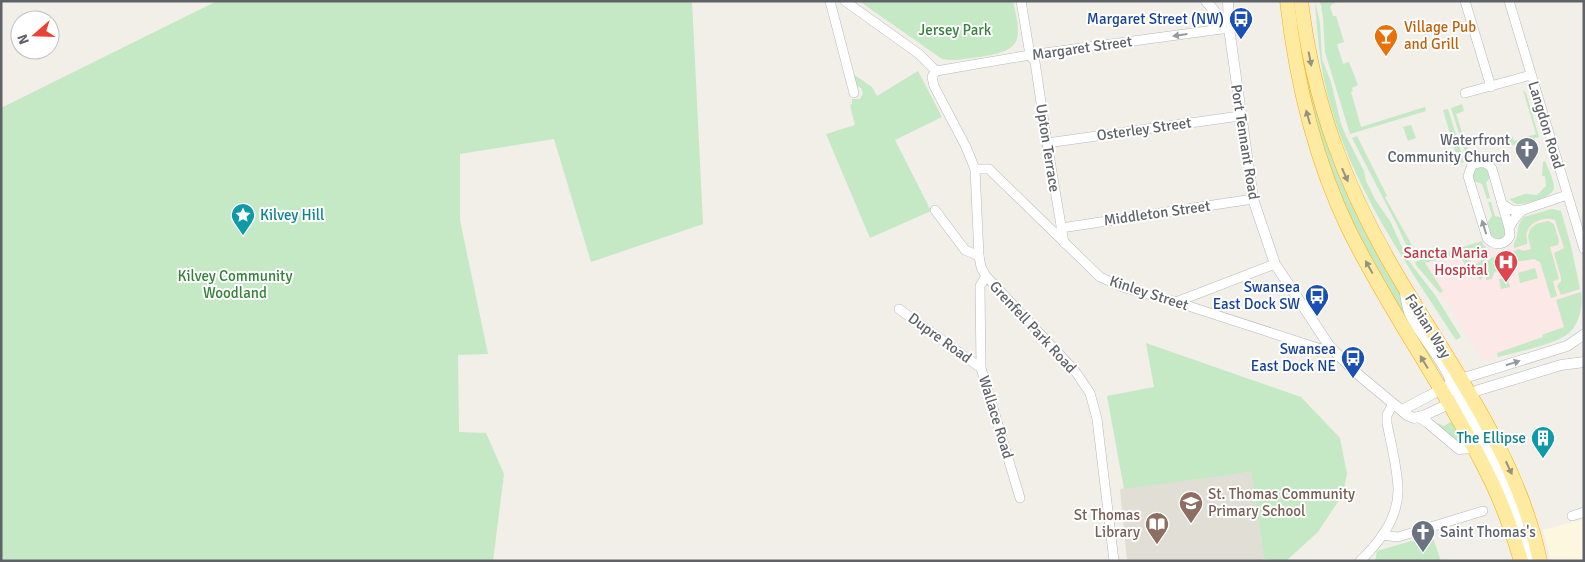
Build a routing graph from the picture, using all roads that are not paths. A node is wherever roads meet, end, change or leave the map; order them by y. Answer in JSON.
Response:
{"nodes":[{"id":1,"x":830,"y":1,"type":"edge"},
{"id":2,"x":845,"y":1,"type":"edge"},
{"id":3,"x":1020,"y":1,"type":"edge"},
{"id":4,"x":1206,"y":1,"type":"edge"},
{"id":5,"x":1228,"y":1,"type":"edge"},
{"id":6,"x":1287,"y":1,"type":"edge"},
{"id":7,"x":1301,"y":1,"type":"edge"},
{"id":8,"x":1465,"y":1,"type":"edge"},
{"id":9,"x":1509,"y":1,"type":"edge"},
{"id":10,"x":1229,"y":28,"type":"junction"},
{"id":11,"x":1030,"y":55,"type":"junction"},
{"id":12,"x":936,"y":71,"type":"junction"},
{"id":13,"x":1531,"y":75,"type":"junction"},
{"id":14,"x":1491,"y":87,"type":"junction"},
{"id":15,"x":854,"y":93,"type":"dead end"},
{"id":16,"x":1465,"y":93,"type":"dead end"},
{"id":17,"x":1240,"y":116,"type":"junction"},
{"id":18,"x":1047,"y":143,"type":"junction"},
{"id":19,"x":975,"y":169,"type":"junction"},
{"id":20,"x":1567,"y":195,"type":"junction"},
{"id":21,"x":1253,"y":199,"type":"junction"},
{"id":22,"x":1502,"y":204,"type":"junction"},
{"id":23,"x":935,"y":210,"type":"dead end"},
{"id":24,"x":1523,"y":210,"type":"junction"},
{"id":25,"x":1061,"y":228,"type":"junction"},
{"id":26,"x":1509,"y":228,"type":"junction"},
{"id":27,"x":1064,"y":243,"type":"junction"},
{"id":28,"x":1584,"y":249,"type":"edge"},
{"id":29,"x":979,"y":256,"type":"junction"},
{"id":30,"x":1275,"y":264,"type":"junction"},
{"id":31,"x":986,"y":276,"type":"junction"},
{"id":32,"x":1176,"y":302,"type":"junction"},
{"id":33,"x":899,"y":309,"type":"dead end"},
{"id":34,"x":1583,"y":334,"type":"edge"},
{"id":35,"x":1330,"y":347,"type":"junction"},
{"id":36,"x":1584,"y":349,"type":"edge"},
{"id":37,"x":1584,"y":362,"type":"edge"},
{"id":38,"x":981,"y":368,"type":"junction"},
{"id":39,"x":1452,"y":384,"type":"junction"},
{"id":40,"x":1460,"y":398,"type":"junction"},
{"id":41,"x":1393,"y":404,"type":"junction"},
{"id":42,"x":1402,"y":410,"type":"junction"},
{"id":43,"x":1419,"y":417,"type":"junction"},
{"id":44,"x":1474,"y":448,"type":"junction"},
{"id":45,"x":1020,"y":498,"type":"dead end"},
{"id":46,"x":1483,"y":511,"type":"dead end"},
{"id":47,"x":1584,"y":512,"type":"edge"},
{"id":48,"x":1572,"y":516,"type":"dead end"},
{"id":49,"x":1382,"y":535,"type":"junction"},
{"id":50,"x":1363,"y":560,"type":"edge"},
{"id":51,"x":1114,"y":561,"type":"edge"},
{"id":52,"x":1521,"y":561,"type":"edge"},
{"id":53,"x":1529,"y":561,"type":"edge"},
{"id":54,"x":1540,"y":561,"type":"edge"}],
"edges":[{"from":1,"to":15,"type":"street"},
{"from":2,"to":12,"type":"street"},
{"from":3,"to":11,"type":"street","name":"Upton Terrace"},
{"from":4,"to":10,"type":"street"},
{"from":5,"to":10,"type":"street","name":"Port Tennant Road"},
{"from":39,"to":6,"type":"highway","name":"Fabian Way","one_way":true},
{"from":7,"to":39,"type":"highway","name":"Fabian Way","one_way":true},
{"from":8,"to":14,"type":"street"},
{"from":9,"to":13,"type":"street","name":"Langdon Road"},
{"from":10,"to":11,"type":"street","name":"Margaret Street","one_way":true},
{"from":10,"to":17,"type":"street","name":"Port Tennant Road"},
{"from":11,"to":12,"type":"street","name":"Margaret Street"},
{"from":11,"to":18,"type":"street","name":"Upton Terrace"},
{"from":12,"to":19,"type":"street","name":"Grenfell Park Road"},
{"from":13,"to":14,"type":"street"},
{"from":13,"to":20,"type":"street","name":"Langdon Road"},
{"from":14,"to":16,"type":"street"},
{"from":17,"to":18,"type":"street","name":"Osterley Street"},
{"from":17,"to":21,"type":"street","name":"Port Tennant Road"},
{"from":18,"to":25,"type":"street","name":"Upton Terrace"},
{"from":19,"to":27,"type":"street","name":"Kinley Street"},
{"from":19,"to":29,"type":"street","name":"Grenfell Park Road"},
{"from":20,"to":24,"type":"street"},
{"from":20,"to":28,"type":"street","name":"Langdon Road"},
{"from":21,"to":25,"type":"street","name":"Middleton Street"},
{"from":21,"to":30,"type":"street","name":"Port Tennant Road"},
{"from":22,"to":24,"type":"street"},
{"from":22,"to":26,"type":"street"},
{"from":26,"to":22,"type":"street","one_way":true},
{"from":23,"to":29,"type":"street"},
{"from":24,"to":26,"type":"street"},
{"from":25,"to":27,"type":"street","name":"Upton Terrace"},
{"from":27,"to":32,"type":"street","name":"Kinley Street"},
{"from":29,"to":31,"type":"street","name":"Grenfell Park Road"},
{"from":30,"to":32,"type":"street"},
{"from":30,"to":35,"type":"street","name":"Port Tennant Road"},
{"from":31,"to":38,"type":"street","name":"Wallace Road"},
{"from":31,"to":51,"type":"street","name":"Grenfell Park Road"},
{"from":32,"to":35,"type":"street","name":"Kinley Street"},
{"from":33,"to":38,"type":"street","name":"Dupre Road"},
{"from":34,"to":36,"type":"street"},
{"from":39,"to":34,"type":"street","one_way":true},
{"from":35,"to":41,"type":"street","name":"Port Tennant Road"},
{"from":37,"to":40,"type":"street"},
{"from":38,"to":45,"type":"street","name":"Wallace Road"},
{"from":39,"to":40,"type":"highway","name":"Fabian Way"},
{"from":39,"to":40,"type":"highway","name":"Fabian Way"},
{"from":39,"to":42,"type":"street"},
{"from":40,"to":43,"type":"street"},
{"from":40,"to":44,"type":"highway","name":"Fabian Way"},
{"from":40,"to":53,"type":"street"},
{"from":40,"to":54,"type":"highway","name":"Fabian Way","one_way":true},
{"from":41,"to":42,"type":"street","name":"Port Tennant Road"},
{"from":41,"to":49,"type":"street"},
{"from":42,"to":43,"type":"street","name":"Port Tennant Road"},
{"from":43,"to":44,"type":"street","name":"Port Tennant Road"},
{"from":44,"to":52,"type":"highway","name":"Fabian Way"},
{"from":46,"to":49,"type":"street"},
{"from":47,"to":48,"type":"street"},
{"from":49,"to":50,"type":"street"}]}
